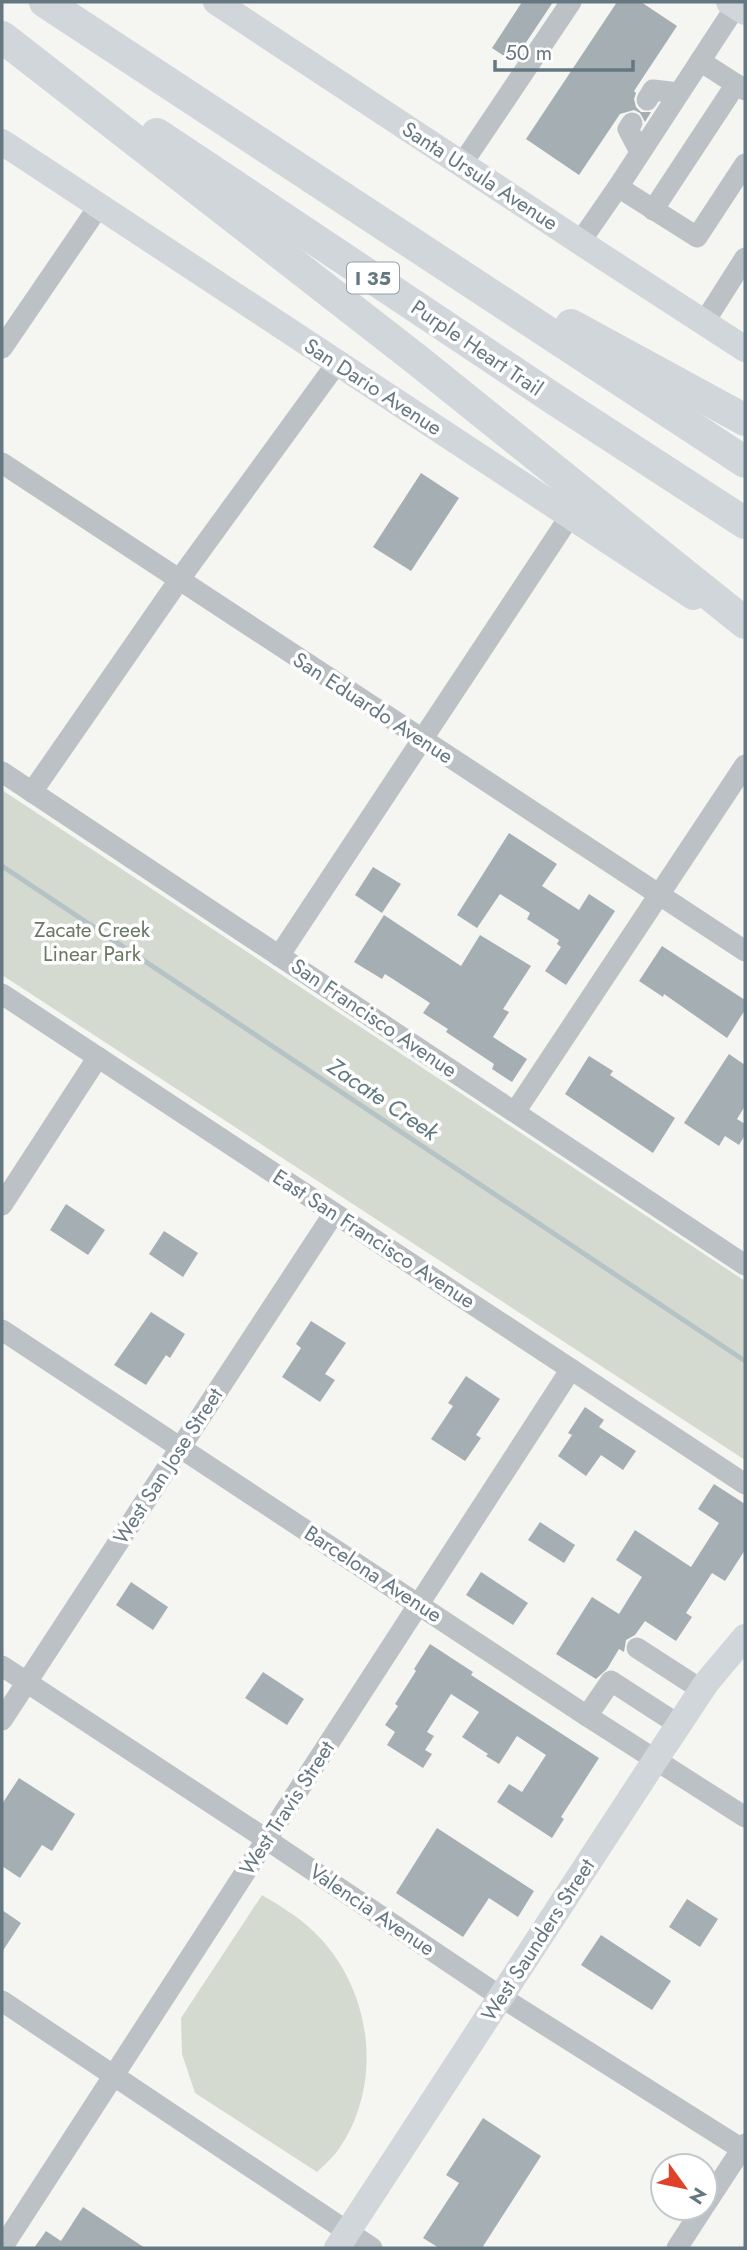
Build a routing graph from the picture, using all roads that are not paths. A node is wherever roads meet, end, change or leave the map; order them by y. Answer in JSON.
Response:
{"nodes":[{"id":1,"x":45,"y":2,"type":"edge"},
{"id":2,"x":571,"y":2,"type":"edge"},
{"id":3,"x":229,"y":5,"type":"edge"},
{"id":4,"x":737,"y":7,"type":"edge"},
{"id":5,"x":2,"y":30,"type":"edge"},
{"id":6,"x":2,"y":37,"type":"edge"},
{"id":7,"x":700,"y":61,"type":"junction"},
{"id":8,"x":741,"y":87,"type":"edge"},
{"id":9,"x":680,"y":93,"type":"junction"},
{"id":10,"x":647,"y":100,"type":"dead end"},
{"id":11,"x":632,"y":123,"type":"dead end"},
{"id":12,"x":2,"y":142,"type":"edge"},
{"id":13,"x":640,"y":152,"type":"junction"},
{"id":14,"x":462,"y":164,"type":"junction"},
{"id":15,"x":745,"y":164,"type":"edge"},
{"id":16,"x":618,"y":187,"type":"junction"},
{"id":17,"x":354,"y":205,"type":"junction"},
{"id":18,"x":99,"y":206,"type":"junction"},
{"id":19,"x":653,"y":210,"type":"junction"},
{"id":20,"x":580,"y":243,"type":"junction"},
{"id":21,"x":744,"y":263,"type":"edge"},
{"id":22,"x":705,"y":321,"type":"junction"},
{"id":23,"x":2,"y":348,"type":"edge"},
{"id":24,"x":745,"y":349,"type":"edge"},
{"id":25,"x":337,"y":363,"type":"junction"},
{"id":26,"x":745,"y":420,"type":"edge"},
{"id":27,"x":745,"y":462,"type":"edge"},
{"id":28,"x":2,"y":463,"type":"edge"},
{"id":29,"x":569,"y":516,"type":"junction"},
{"id":30,"x":745,"y":523,"type":"edge"},
{"id":31,"x":179,"y":580,"type":"junction"},
{"id":32,"x":745,"y":623,"type":"edge"},
{"id":33,"x":745,"y":632,"type":"edge"},
{"id":34,"x":422,"y":740,"type":"junction"},
{"id":35,"x":745,"y":765,"type":"edge"},
{"id":36,"x":2,"y":772,"type":"edge"},
{"id":37,"x":32,"y":792,"type":"junction"},
{"id":38,"x":658,"y":895,"type":"junction"},
{"id":39,"x":745,"y":951,"type":"edge"},
{"id":40,"x":279,"y":956,"type":"junction"},
{"id":41,"x":2,"y":994,"type":"edge"},
{"id":42,"x":98,"y":1057,"type":"junction"},
{"id":43,"x":515,"y":1112,"type":"junction"},
{"id":44,"x":2,"y":1205,"type":"edge"},
{"id":45,"x":334,"y":1213,"type":"junction"},
{"id":46,"x":745,"y":1265,"type":"edge"},
{"id":47,"x":2,"y":1330,"type":"edge"},
{"id":48,"x":571,"y":1369,"type":"junction"},
{"id":49,"x":180,"y":1448,"type":"junction"},
{"id":50,"x":745,"y":1484,"type":"edge"},
{"id":51,"x":419,"y":1604,"type":"junction"},
{"id":52,"x":745,"y":1637,"type":"edge"},
{"id":53,"x":637,"y":1648,"type":"dead end"},
{"id":54,"x":2,"y":1666,"type":"edge"},
{"id":55,"x":26,"y":1682,"type":"junction"},
{"id":56,"x":702,"y":1690,"type":"junction"},
{"id":57,"x":587,"y":1716,"type":"junction"},
{"id":58,"x":2,"y":1720,"type":"edge"},
{"id":59,"x":678,"y":1725,"type":"junction"},
{"id":60,"x":656,"y":1759,"type":"junction"},
{"id":61,"x":745,"y":1816,"type":"edge"},
{"id":62,"x":266,"y":1839,"type":"junction"},
{"id":63,"x":500,"y":1997,"type":"junction"},
{"id":64,"x":2,"y":2001,"type":"edge"},
{"id":65,"x":114,"y":2075,"type":"junction"},
{"id":66,"x":744,"y":2148,"type":"edge"},
{"id":67,"x":719,"y":2185,"type":"edge"},
{"id":68,"x":694,"y":2222,"type":"edge"},
{"id":69,"x":342,"y":2240,"type":"edge"},
{"id":70,"x":2,"y":2248,"type":"edge"},
{"id":71,"x":372,"y":2248,"type":"edge"},
{"id":72,"x":677,"y":2248,"type":"edge"}],
"edges":[{"from":1,"to":17,"type":"highway","number":"I 35"},
{"from":2,"to":14,"type":"street"},
{"from":3,"to":14,"type":"main road","name":"Santa Ursula Avenue"},
{"from":4,"to":7,"type":"street"},
{"from":5,"to":30,"type":"highway","name":"Purple Heart Trail","number":"I 35"},
{"from":6,"to":32,"type":"highway"},
{"from":7,"to":8,"type":"street"},
{"from":7,"to":9,"type":"street"},
{"from":8,"to":19,"type":"street"},
{"from":9,"to":10,"type":"street"},
{"from":9,"to":13,"type":"street"},
{"from":11,"to":13,"type":"street"},
{"from":12,"to":18,"type":"main road","name":"San Dario Avenue"},
{"from":13,"to":16,"type":"street"},
{"from":14,"to":20,"type":"main road","name":"Santa Ursula Avenue"},
{"from":15,"to":19,"type":"street"},
{"from":16,"to":19,"type":"street"},
{"from":16,"to":20,"type":"street"},
{"from":17,"to":26,"type":"highway"},
{"from":17,"to":27,"type":"highway","number":"I 35"},
{"from":18,"to":23,"type":"street"},
{"from":18,"to":25,"type":"main road","name":"San Dario Avenue"},
{"from":20,"to":22,"type":"main road","name":"Santa Ursula Avenue"},
{"from":21,"to":22,"type":"street"},
{"from":22,"to":24,"type":"main road","name":"Santa Ursula Avenue"},
{"from":25,"to":29,"type":"main road","name":"San Dario Avenue"},
{"from":25,"to":31,"type":"street"},
{"from":28,"to":31,"type":"street","name":"San Eduardo Avenue"},
{"from":29,"to":33,"type":"main road","name":"San Dario Avenue"},
{"from":29,"to":34,"type":"street"},
{"from":31,"to":34,"type":"street","name":"San Eduardo Avenue"},
{"from":31,"to":37,"type":"street"},
{"from":34,"to":38,"type":"street","name":"San Eduardo Avenue"},
{"from":34,"to":40,"type":"street"},
{"from":35,"to":38,"type":"street"},
{"from":36,"to":37,"type":"street","name":"San Francisco Avenue"},
{"from":37,"to":40,"type":"street","name":"San Francisco Avenue"},
{"from":38,"to":39,"type":"street","name":"San Eduardo Avenue"},
{"from":38,"to":43,"type":"street"},
{"from":40,"to":43,"type":"street","name":"San Francisco Avenue"},
{"from":41,"to":42,"type":"street","name":"East San Francisco Avenue"},
{"from":42,"to":44,"type":"street"},
{"from":42,"to":45,"type":"street","name":"East San Francisco Avenue"},
{"from":43,"to":46,"type":"street","name":"San Francisco Avenue"},
{"from":45,"to":48,"type":"street","name":"East San Francisco Avenue"},
{"from":45,"to":49,"type":"street","name":"West San Jose Street"},
{"from":47,"to":49,"type":"street","name":"Barcelona Avenue"},
{"from":48,"to":50,"type":"street","name":"East San Francisco Avenue"},
{"from":48,"to":51,"type":"street","name":"West Travis Street"},
{"from":49,"to":51,"type":"street","name":"Barcelona Avenue"},
{"from":49,"to":55,"type":"street","name":"West San Jose Street"},
{"from":51,"to":57,"type":"street","name":"Barcelona Avenue"},
{"from":51,"to":62,"type":"street","name":"West Travis Street"},
{"from":52,"to":56,"type":"main road","name":"West Saunders Street"},
{"from":53,"to":56,"type":"street"},
{"from":54,"to":55,"type":"street","name":"Valencia Avenue"},
{"from":55,"to":58,"type":"street","name":"West San Jose Street"},
{"from":55,"to":62,"type":"street","name":"Valencia Avenue"},
{"from":56,"to":59,"type":"main road","name":"West Saunders Street"},
{"from":57,"to":59,"type":"street"},
{"from":57,"to":60,"type":"street","name":"Barcelona Avenue"},
{"from":59,"to":60,"type":"main road","name":"West Saunders Street"},
{"from":60,"to":61,"type":"street","name":"Barcelona Avenue"},
{"from":60,"to":63,"type":"main road","name":"West Saunders Street"},
{"from":62,"to":63,"type":"street","name":"Valencia Avenue"},
{"from":62,"to":65,"type":"street","name":"West Travis Street"},
{"from":63,"to":66,"type":"street","name":"Valencia Avenue"},
{"from":63,"to":69,"type":"main road","name":"West Saunders Street"},
{"from":64,"to":65,"type":"street"},
{"from":65,"to":69,"type":"street"},
{"from":65,"to":70,"type":"street","name":"West Travis Street"},
{"from":66,"to":67,"type":"street"},
{"from":68,"to":72,"type":"street"},
{"from":69,"to":71,"type":"street"}]}
